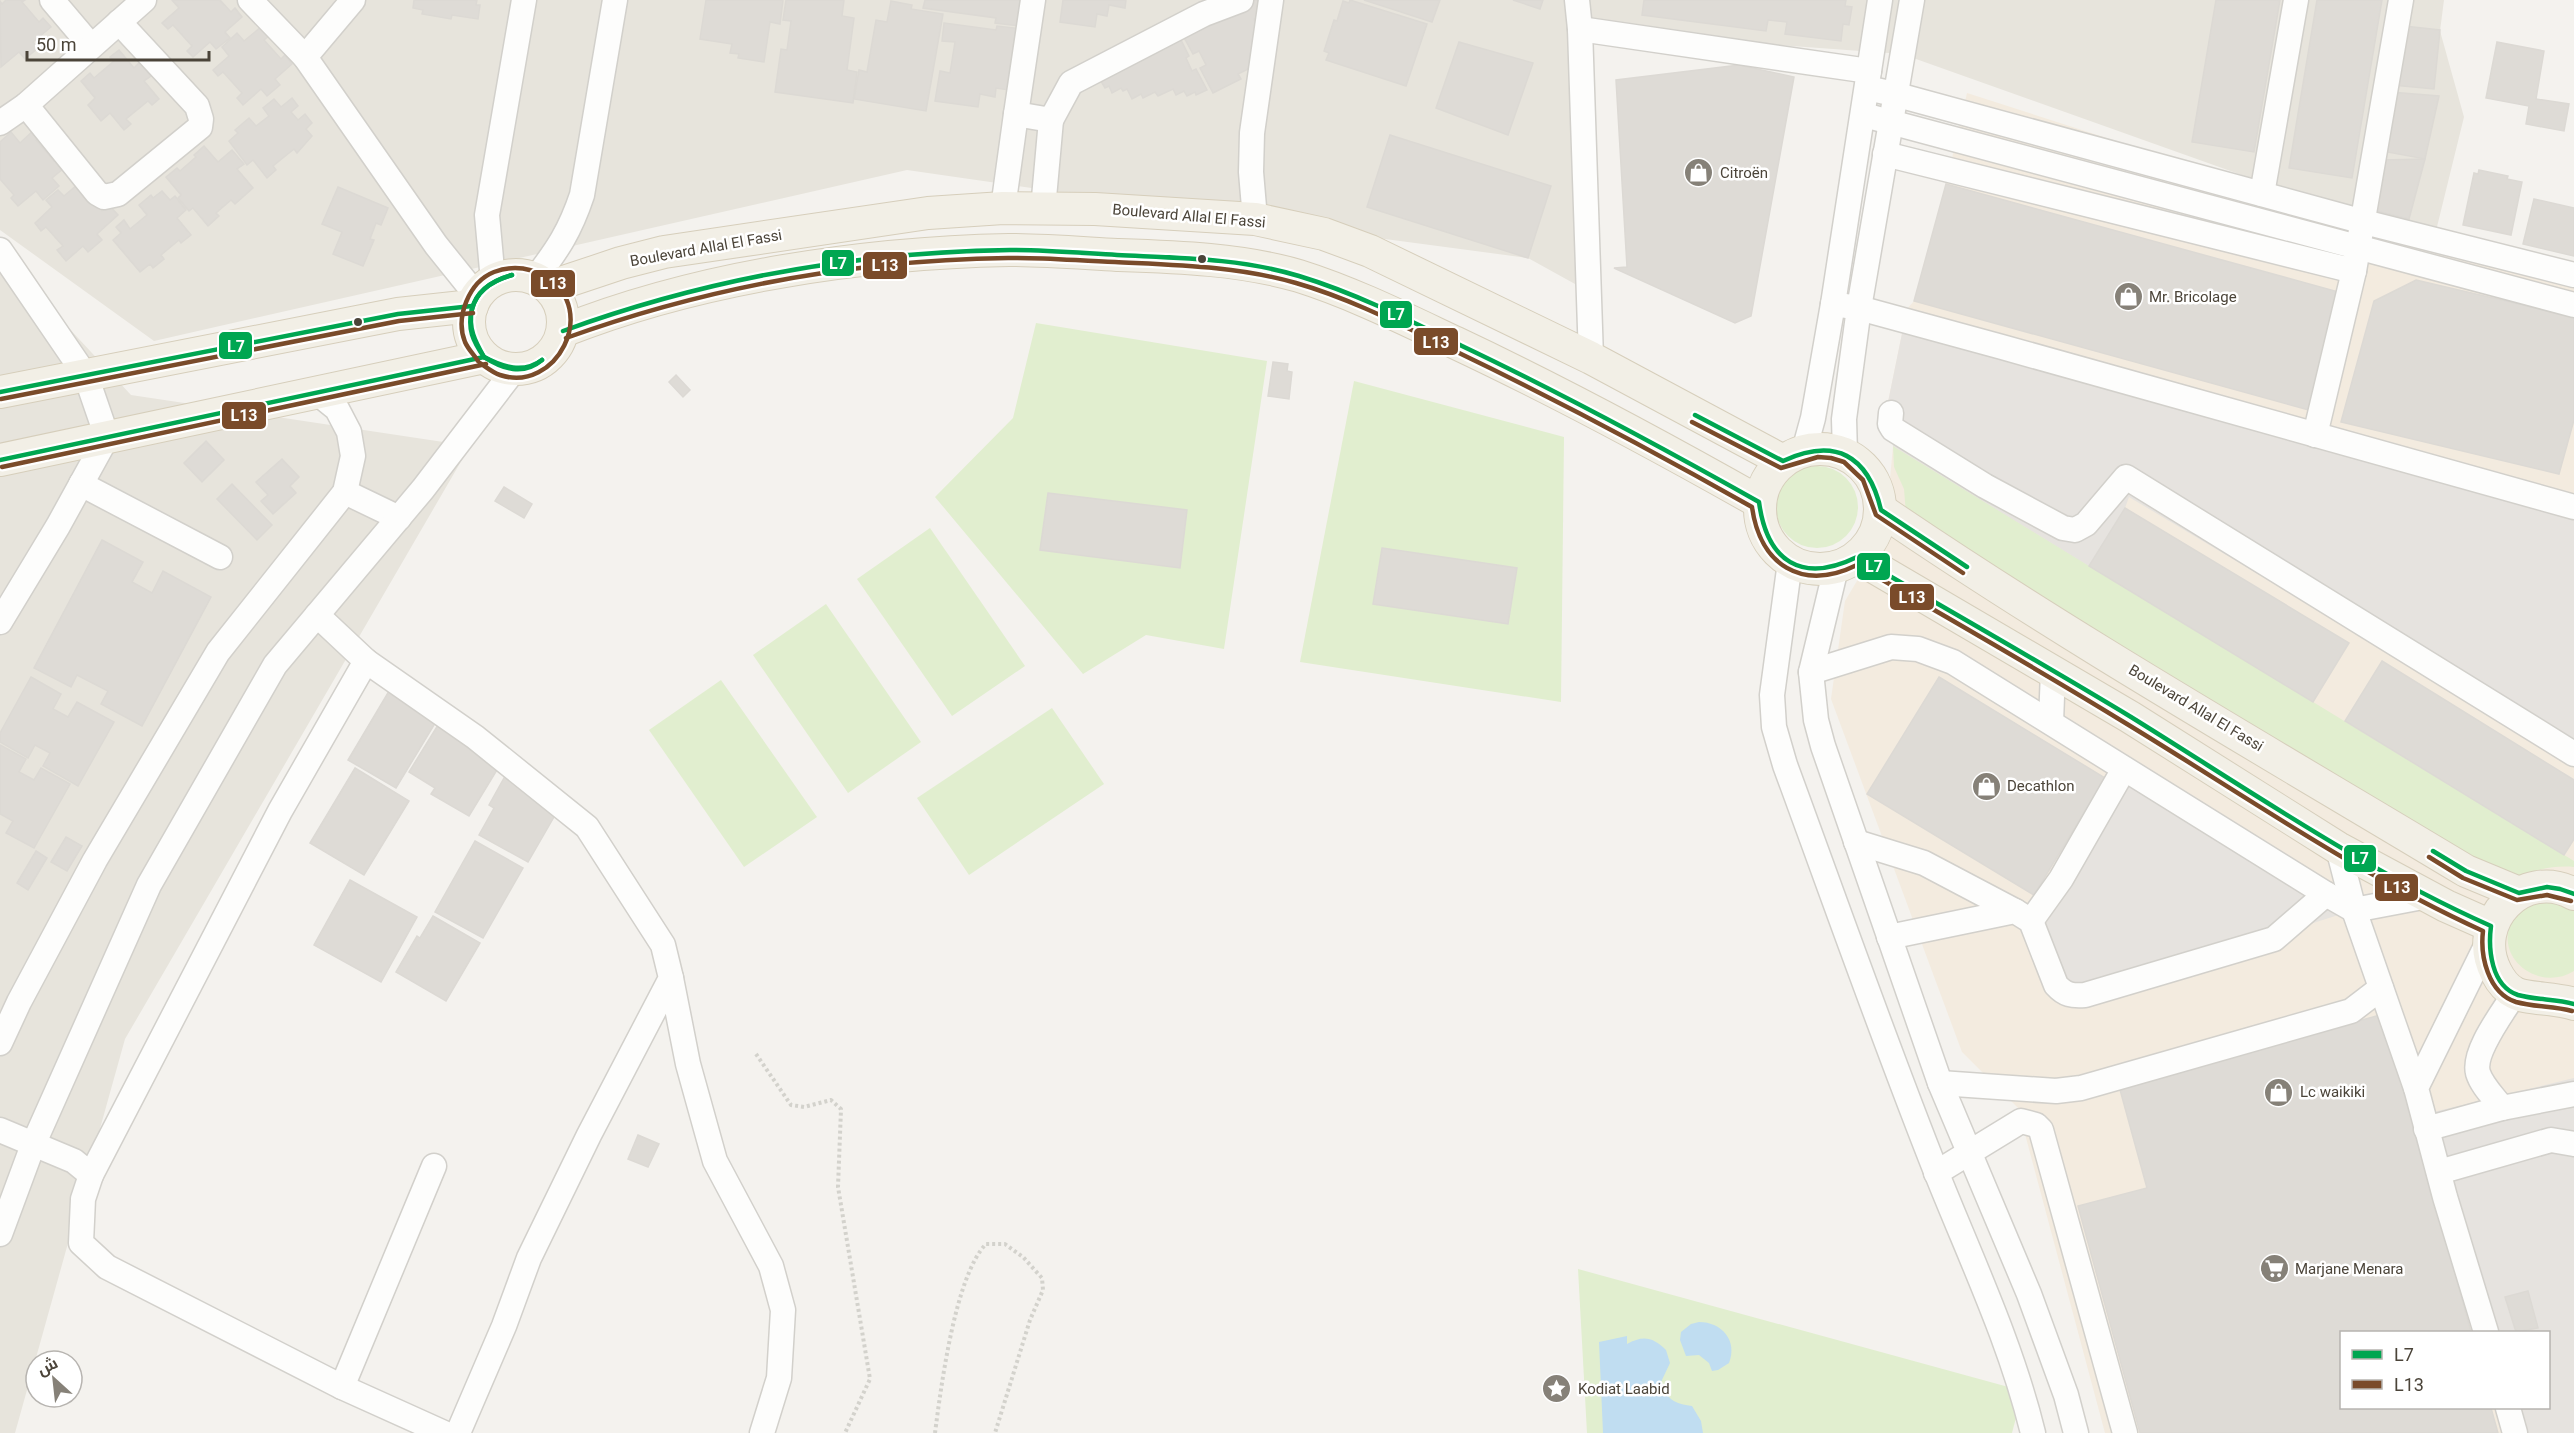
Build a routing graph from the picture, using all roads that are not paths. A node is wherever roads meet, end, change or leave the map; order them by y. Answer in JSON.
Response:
{"nodes":[{"id":1,"x":52,"y":0,"type":"edge"},
{"id":2,"x":144,"y":0,"type":"edge"},
{"id":3,"x":250,"y":0,"type":"edge"},
{"id":4,"x":353,"y":0,"type":"edge"},
{"id":5,"x":524,"y":0,"type":"edge"},
{"id":6,"x":615,"y":0,"type":"edge"},
{"id":7,"x":1033,"y":0,"type":"edge"},
{"id":8,"x":1241,"y":0,"type":"edge"},
{"id":9,"x":1271,"y":0,"type":"edge"},
{"id":10,"x":1577,"y":0,"type":"edge"},
{"id":11,"x":1880,"y":0,"type":"edge"},
{"id":12,"x":1911,"y":0,"type":"edge"},
{"id":13,"x":2296,"y":0,"type":"edge"},
{"id":14,"x":2401,"y":0,"type":"edge"},
{"id":15,"x":119,"y":22,"type":"junction"},
{"id":16,"x":1580,"y":29,"type":"junction"},
{"id":17,"x":91,"y":46,"type":"junction"},
{"id":18,"x":305,"y":57,"type":"junction"},
{"id":19,"x":1868,"y":80,"type":"junction"},
{"id":20,"x":1894,"y":94,"type":"junction"},
{"id":21,"x":26,"y":105,"type":"junction"},
{"id":22,"x":1016,"y":114,"type":"junction"},
{"id":23,"x":1864,"y":115,"type":"junction"},
{"id":24,"x":1051,"y":120,"type":"junction"},
{"id":25,"x":0,"y":123,"type":"edge"},
{"id":26,"x":1890,"y":123,"type":"junction"},
{"id":27,"x":1885,"y":154,"type":"junction"},
{"id":28,"x":2262,"y":194,"type":"junction"},
{"id":29,"x":1003,"y":208,"type":"junction"},
{"id":30,"x":1042,"y":208,"type":"junction"},
{"id":31,"x":1255,"y":219,"type":"junction"},
{"id":32,"x":2364,"y":222,"type":"junction"},
{"id":33,"x":0,"y":250,"type":"edge"},
{"id":34,"x":2357,"y":259,"type":"junction"},
{"id":35,"x":2574,"y":275,"type":"edge"},
{"id":36,"x":542,"y":283,"type":"junction"},
{"id":37,"x":481,"y":294,"type":"junction"},
{"id":38,"x":1833,"y":304,"type":"junction"},
{"id":39,"x":2574,"y":305,"type":"edge"},
{"id":40,"x":1859,"y":308,"type":"junction"},
{"id":41,"x":563,"y":331,"type":"junction"},
{"id":42,"x":484,"y":357,"type":"junction"},
{"id":43,"x":1591,"y":358,"type":"junction"},
{"id":44,"x":514,"y":370,"type":"junction"},
{"id":45,"x":86,"y":376,"type":"junction"},
{"id":46,"x":0,"y":392,"type":"edge"},
{"id":47,"x":316,"y":392,"type":"junction"},
{"id":48,"x":1892,"y":413,"type":"dead end"},
{"id":49,"x":2315,"y":435,"type":"junction"},
{"id":50,"x":107,"y":437,"type":"junction"},
{"id":51,"x":1845,"y":454,"type":"junction"},
{"id":52,"x":1793,"y":456,"type":"junction"},
{"id":53,"x":0,"y":460,"type":"edge"},
{"id":54,"x":81,"y":484,"type":"junction"},
{"id":55,"x":345,"y":492,"type":"junction"},
{"id":56,"x":1759,"y":502,"type":"junction"},
{"id":57,"x":2573,"y":504,"type":"edge"},
{"id":58,"x":1881,"y":510,"type":"junction"},
{"id":59,"x":399,"y":518,"type":"junction"},
{"id":60,"x":220,"y":557,"type":"dead end"},
{"id":61,"x":1790,"y":562,"type":"junction"},
{"id":62,"x":1846,"y":562,"type":"junction"},
{"id":63,"x":317,"y":615,"type":"junction"},
{"id":64,"x":0,"y":622,"type":"edge"},
{"id":65,"x":366,"y":661,"type":"junction"},
{"id":66,"x":2053,"y":671,"type":"junction"},
{"id":67,"x":1811,"y":672,"type":"junction"},
{"id":68,"x":2051,"y":722,"type":"junction"},
{"id":69,"x":2574,"y":753,"type":"edge"},
{"id":70,"x":2124,"y":769,"type":"junction"},
{"id":71,"x":1856,"y":842,"type":"junction"},
{"id":72,"x":2338,"y":848,"type":"junction"},
{"id":73,"x":2572,"y":890,"type":"edge"},
{"id":74,"x":2519,"y":893,"type":"junction"},
{"id":75,"x":2326,"y":894,"type":"junction"},
{"id":76,"x":2428,"y":896,"type":"junction"},
{"id":77,"x":2354,"y":909,"type":"junction"},
{"id":78,"x":2023,"y":916,"type":"junction"},
{"id":79,"x":2489,"y":934,"type":"junction"},
{"id":80,"x":1889,"y":937,"type":"junction"},
{"id":81,"x":671,"y":978,"type":"junction"},
{"id":82,"x":2381,"y":988,"type":"junction"},
{"id":83,"x":2516,"y":993,"type":"junction"},
{"id":84,"x":2570,"y":999,"type":"edge"},
{"id":85,"x":0,"y":1043,"type":"edge"},
{"id":86,"x":1940,"y":1083,"type":"junction"},
{"id":87,"x":2416,"y":1088,"type":"junction"},
{"id":88,"x":2574,"y":1094,"type":"edge"},
{"id":89,"x":2502,"y":1108,"type":"junction"},
{"id":90,"x":2426,"y":1129,"type":"junction"},
{"id":91,"x":0,"y":1130,"type":"edge"},
{"id":92,"x":2574,"y":1143,"type":"edge"},
{"id":93,"x":33,"y":1145,"type":"junction"},
{"id":94,"x":1969,"y":1154,"type":"junction"},
{"id":95,"x":434,"y":1166,"type":"dead end"},
{"id":96,"x":2439,"y":1172,"type":"junction"},
{"id":97,"x":1936,"y":1173,"type":"junction"},
{"id":98,"x":91,"y":1175,"type":"junction"},
{"id":99,"x":0,"y":1234,"type":"edge"},
{"id":100,"x":2486,"y":1331,"type":"edge"},
{"id":101,"x":342,"y":1386,"type":"junction"},
{"id":102,"x":2509,"y":1409,"type":"edge"},
{"id":103,"x":444,"y":1433,"type":"edge"},
{"id":104,"x":458,"y":1433,"type":"edge"},
{"id":105,"x":762,"y":1433,"type":"edge"},
{"id":106,"x":2033,"y":1433,"type":"edge"},
{"id":107,"x":2076,"y":1433,"type":"edge"},
{"id":108,"x":2125,"y":1433,"type":"edge"},
{"id":109,"x":2515,"y":1433,"type":"edge"}],
"edges":[{"from":1,"to":17,"type":"street"},
{"from":2,"to":15,"type":"street"},
{"from":3,"to":18,"type":"street"},
{"from":4,"to":18,"type":"street"},
{"from":5,"to":37,"type":"street"},
{"from":6,"to":36,"type":"street"},
{"from":7,"to":22,"type":"street"},
{"from":8,"to":24,"type":"street"},
{"from":9,"to":31,"type":"street"},
{"from":10,"to":16,"type":"street"},
{"from":11,"to":19,"type":"street"},
{"from":12,"to":20,"type":"street"},
{"from":13,"to":28,"type":"street"},
{"from":14,"to":32,"type":"street"},
{"from":15,"to":17,"type":"street"},
{"from":15,"to":21,"type":"street"},
{"from":16,"to":19,"type":"street"},
{"from":16,"to":43,"type":"street"},
{"from":17,"to":21,"type":"street"},
{"from":18,"to":37,"type":"street"},
{"from":19,"to":20,"type":"street"},
{"from":19,"to":23,"type":"street"},
{"from":20,"to":26,"type":"street"},
{"from":20,"to":28,"type":"street"},
{"from":21,"to":25,"type":"street"},
{"from":22,"to":24,"type":"street"},
{"from":22,"to":29,"type":"street"},
{"from":23,"to":26,"type":"street"},
{"from":23,"to":38,"type":"street"},
{"from":24,"to":30,"type":"street"},
{"from":26,"to":27,"type":"street"},
{"from":26,"to":34,"type":"street"},
{"from":27,"to":34,"type":"street"},
{"from":27,"to":40,"type":"street"},
{"from":28,"to":32,"type":"street"},
{"from":29,"to":30,"type":"main road","name":"Boulevard Allal El Fassi"},
{"from":29,"to":36,"type":"main road","name":"Boulevard Allal El Fassi"},
{"from":30,"to":31,"type":"main road","name":"Boulevard Allal El Fassi"},
{"from":31,"to":43,"type":"main road","name":"Boulevard Allal El Fassi"},
{"from":32,"to":34,"type":"street"},
{"from":32,"to":35,"type":"street"},
{"from":33,"to":45,"type":"street"},
{"from":34,"to":39,"type":"street"},
{"from":34,"to":49,"type":"street"},
{"from":36,"to":37,"type":"main road"},
{"from":36,"to":41,"type":"main road"},
{"from":37,"to":42,"type":"main road"},
{"from":37,"to":45,"type":"main road"},
{"from":38,"to":40,"type":"street"},
{"from":38,"to":52,"type":"street"},
{"from":40,"to":49,"type":"street"},
{"from":40,"to":51,"type":"street"},
{"from":41,"to":44,"type":"main road"},
{"from":41,"to":56,"type":"main road"},
{"from":42,"to":44,"type":"main road"},
{"from":42,"to":47,"type":"main road"},
{"from":43,"to":52,"type":"main road","name":"Boulevard Allal El Fassi"},
{"from":44,"to":59,"type":"street"},
{"from":45,"to":46,"type":"main road"},
{"from":45,"to":50,"type":"street"},
{"from":47,"to":50,"type":"main road"},
{"from":47,"to":55,"type":"street"},
{"from":48,"to":69,"type":"street"},
{"from":49,"to":57,"type":"street"},
{"from":50,"to":53,"type":"main road"},
{"from":50,"to":54,"type":"street"},
{"from":51,"to":52,"type":"main road"},
{"from":51,"to":58,"type":"main road"},
{"from":52,"to":56,"type":"main road"},
{"from":54,"to":60,"type":"street"},
{"from":54,"to":64,"type":"street"},
{"from":55,"to":59,"type":"street"},
{"from":55,"to":85,"type":"street"},
{"from":56,"to":61,"type":"main road"},
{"from":58,"to":62,"type":"main road"},
{"from":58,"to":74,"type":"main road","name":"Boulevard Allal El Fassi"},
{"from":59,"to":63,"type":"street"},
{"from":61,"to":62,"type":"main road"},
{"from":61,"to":97,"type":"street"},
{"from":62,"to":66,"type":"main road"},
{"from":62,"to":67,"type":"street"},
{"from":63,"to":65,"type":"street"},
{"from":63,"to":93,"type":"street"},
{"from":65,"to":81,"type":"street"},
{"from":65,"to":98,"type":"street"},
{"from":66,"to":68,"type":"street"},
{"from":66,"to":72,"type":"main road"},
{"from":67,"to":68,"type":"street"},
{"from":67,"to":71,"type":"street"},
{"from":68,"to":70,"type":"street"},
{"from":70,"to":75,"type":"street"},
{"from":70,"to":78,"type":"street"},
{"from":71,"to":78,"type":"street"},
{"from":71,"to":80,"type":"street"},
{"from":72,"to":76,"type":"main road"},
{"from":72,"to":77,"type":"street"},
{"from":73,"to":74,"type":"main road"},
{"from":74,"to":79,"type":"main road"},
{"from":75,"to":77,"type":"street"},
{"from":75,"to":78,"type":"street"},
{"from":76,"to":77,"type":"street"},
{"from":76,"to":79,"type":"main road"},
{"from":77,"to":82,"type":"street"},
{"from":78,"to":80,"type":"street"},
{"from":79,"to":83,"type":"main road"},
{"from":79,"to":87,"type":"street"},
{"from":80,"to":86,"type":"street"},
{"from":81,"to":104,"type":"street"},
{"from":81,"to":105,"type":"street"},
{"from":82,"to":86,"type":"street"},
{"from":82,"to":87,"type":"street"},
{"from":83,"to":84,"type":"main road"},
{"from":83,"to":89,"type":"street"},
{"from":86,"to":94,"type":"street"},
{"from":87,"to":90,"type":"street"},
{"from":88,"to":89,"type":"street"},
{"from":89,"to":90,"type":"street"},
{"from":90,"to":96,"type":"street"},
{"from":91,"to":93,"type":"street"},
{"from":92,"to":96,"type":"street"},
{"from":93,"to":98,"type":"street"},
{"from":93,"to":99,"type":"street"},
{"from":94,"to":97,"type":"street"},
{"from":94,"to":107,"type":"street"},
{"from":94,"to":108,"type":"street"},
{"from":95,"to":101,"type":"street"},
{"from":96,"to":100,"type":"street"},
{"from":97,"to":106,"type":"street"},
{"from":98,"to":101,"type":"street"},
{"from":101,"to":103,"type":"street"},
{"from":102,"to":109,"type":"street"}]}
